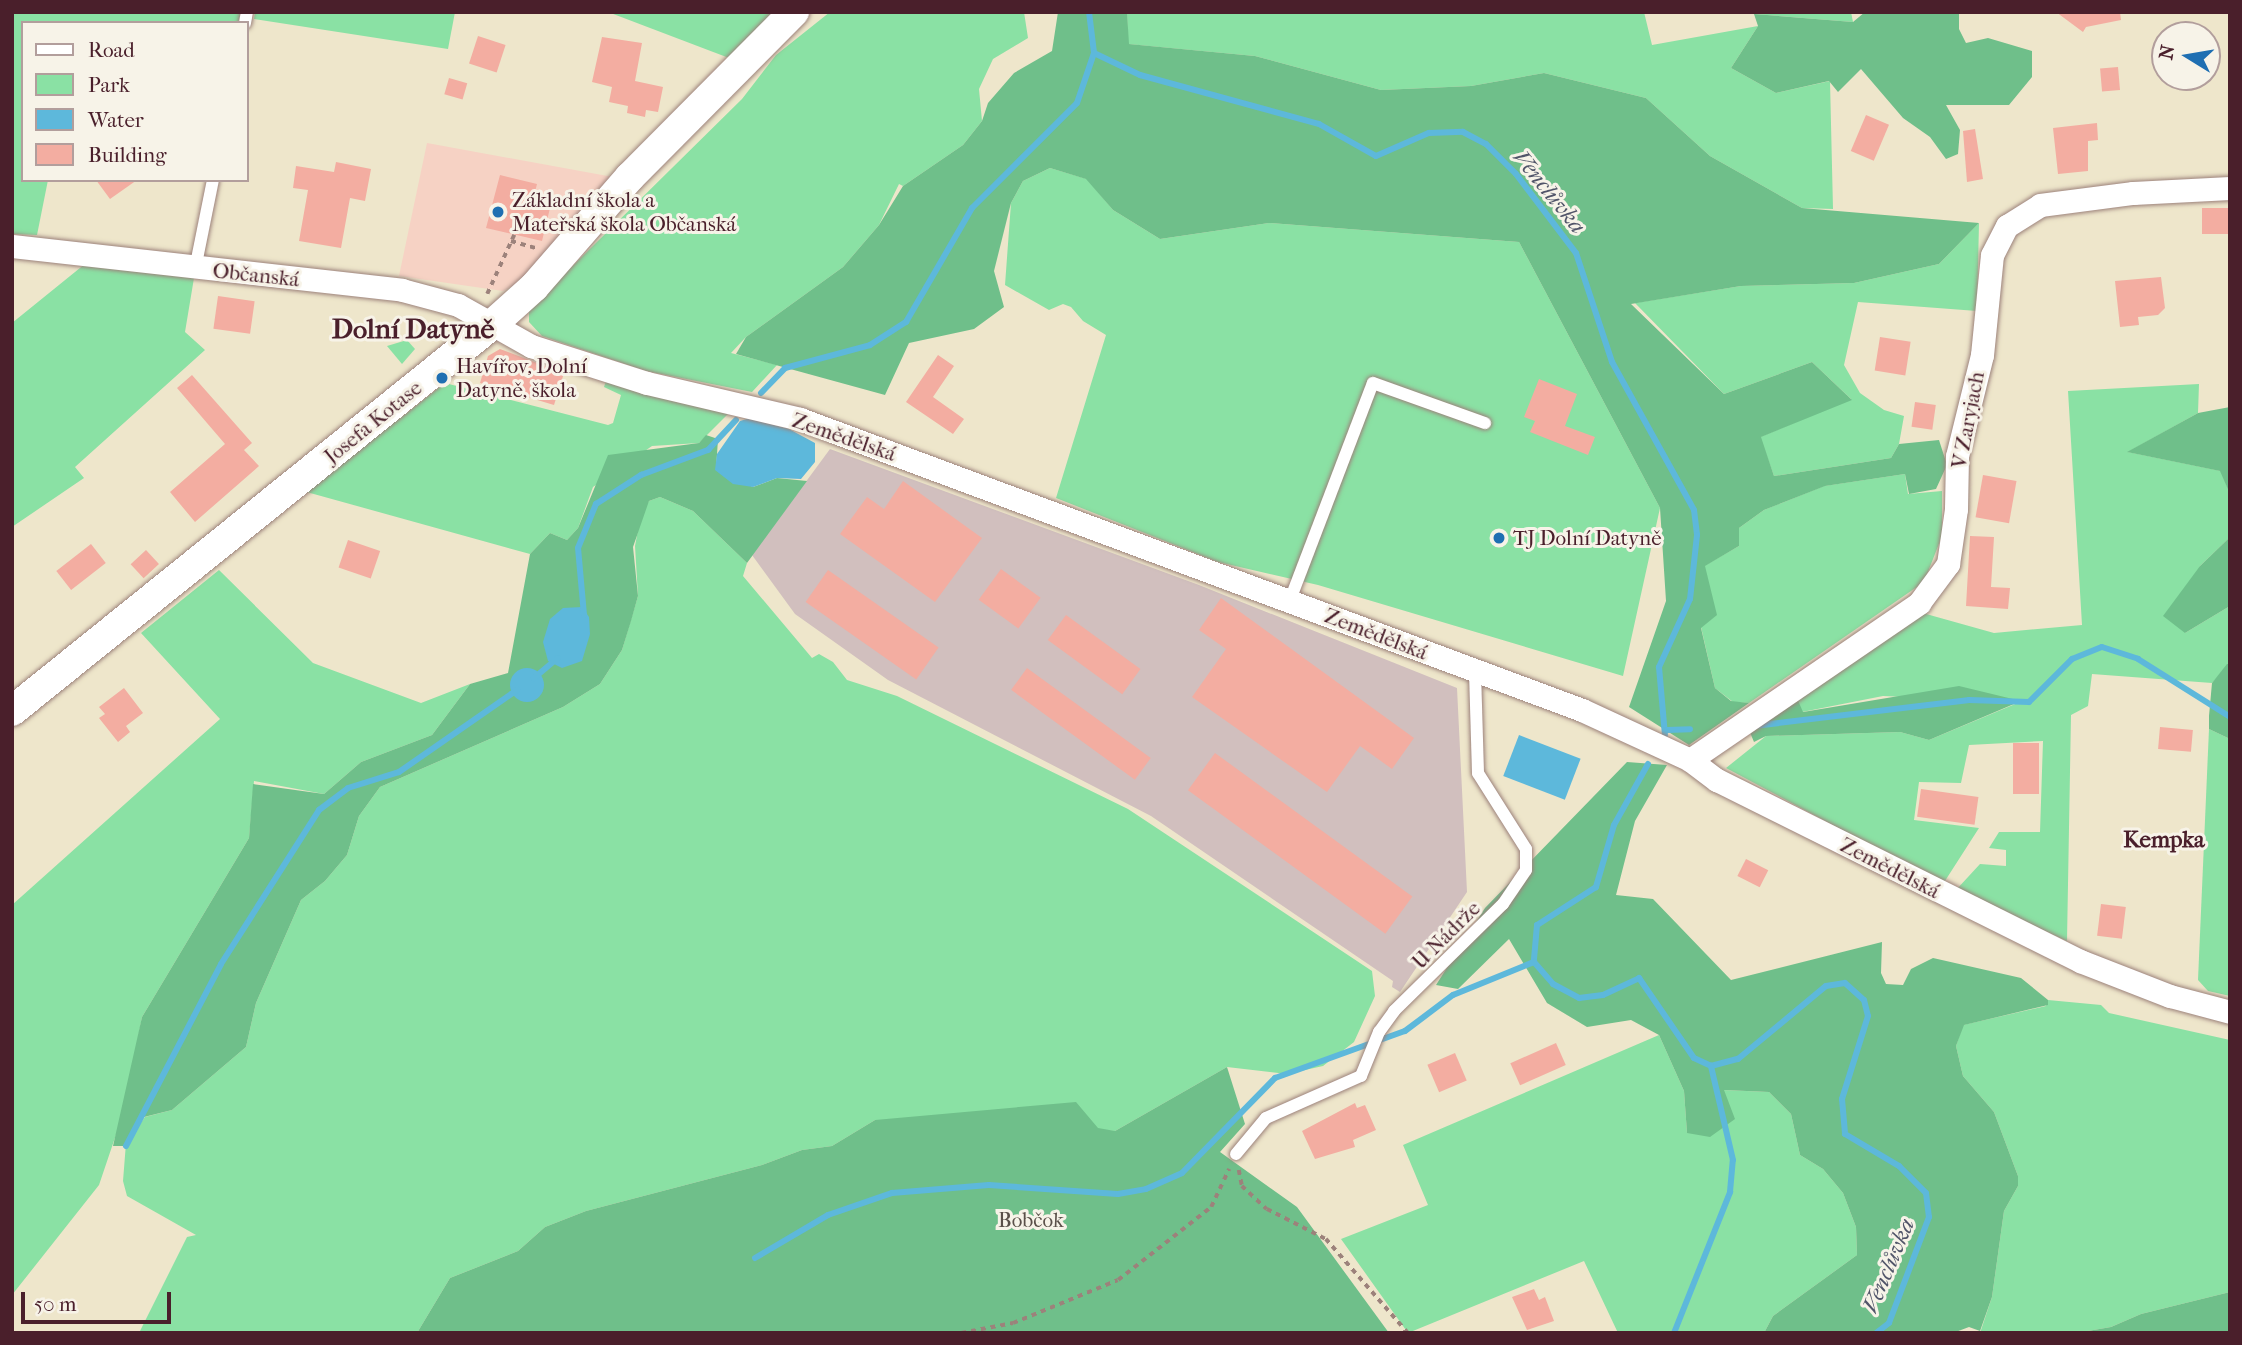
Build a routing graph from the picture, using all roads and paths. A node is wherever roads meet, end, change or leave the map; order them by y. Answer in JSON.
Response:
{"nodes":[{"id":1,"x":794,"y":12,"type":"edge"},
{"id":2,"x":213,"y":182,"type":"edge"},
{"id":3,"x":2230,"y":188,"type":"edge"},
{"id":4,"x":514,"y":235,"type":"dead end"},
{"id":5,"x":12,"y":246,"type":"edge"},
{"id":6,"x":195,"y":269,"type":"junction"},
{"id":7,"x":486,"y":319,"type":"junction"},
{"id":8,"x":1485,"y":423,"type":"dead end"},
{"id":9,"x":1290,"y":600,"type":"junction"},
{"id":10,"x":1475,"y":672,"type":"junction"},
{"id":11,"x":12,"y":711,"type":"edge"},
{"id":12,"x":1689,"y":760,"type":"junction"},
{"id":13,"x":2230,"y":1012,"type":"edge"},
{"id":14,"x":1236,"y":1154,"type":"junction"},
{"id":15,"x":961,"y":1333,"type":"edge"},
{"id":16,"x":1408,"y":1333,"type":"edge"}],
"edges":[{"from":1,"to":7,"type":"street","name":"Josefa Kotase"},
{"from":2,"to":6,"type":"lane"},
{"from":3,"to":12,"type":"street","name":"V Zaryjach"},
{"from":4,"to":7,"type":"path"},
{"from":5,"to":6,"type":"street","name":"Občanská"},
{"from":6,"to":7,"type":"street","name":"Občanská"},
{"from":7,"to":9,"type":"street","name":"Zemědělská"},
{"from":7,"to":11,"type":"street","name":"Josefa Kotase"},
{"from":8,"to":9,"type":"lane"},
{"from":9,"to":10,"type":"street","name":"Zemědělská"},
{"from":10,"to":12,"type":"street","name":"Zemědělská"},
{"from":10,"to":14,"type":"lane","name":"U Nádrže"},
{"from":12,"to":13,"type":"street","name":"Zemědělská"},
{"from":14,"to":15,"type":"path"},
{"from":14,"to":16,"type":"path"}]}
